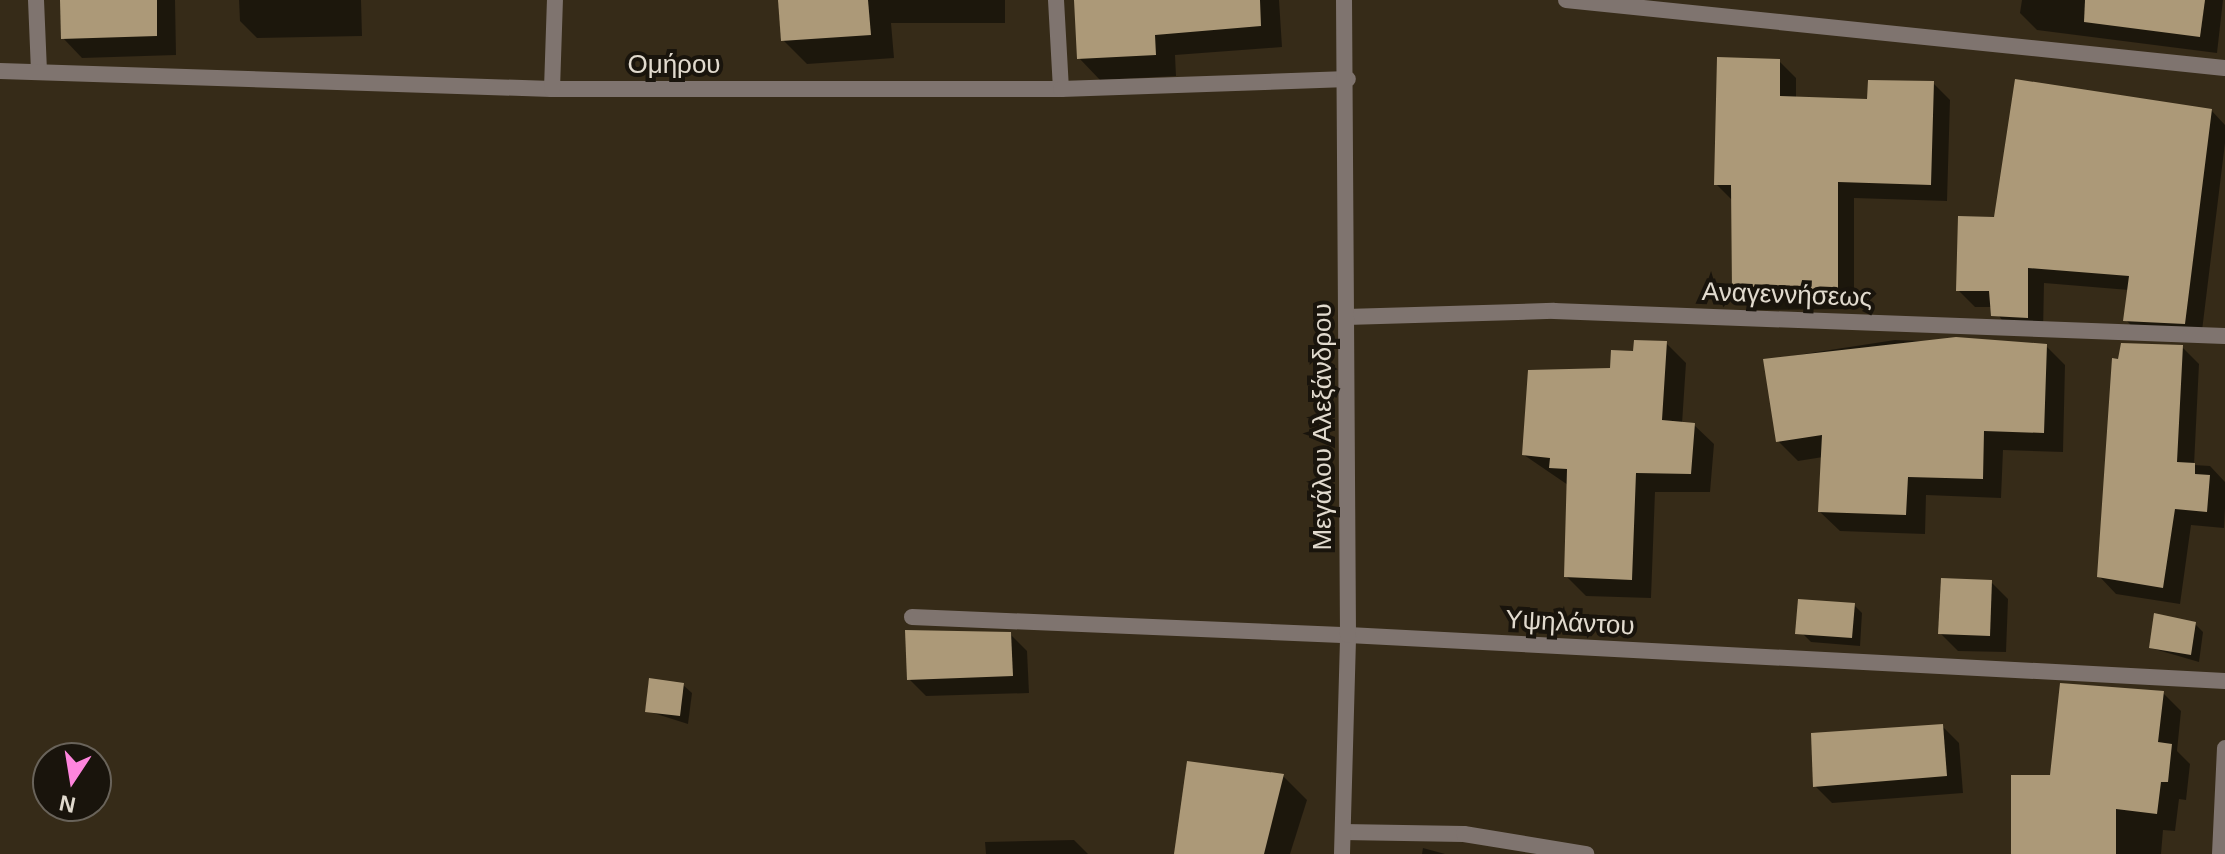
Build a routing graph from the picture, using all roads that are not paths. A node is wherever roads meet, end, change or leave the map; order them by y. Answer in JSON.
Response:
{"nodes":[{"id":1,"x":36,"y":0,"type":"edge"},
{"id":2,"x":555,"y":0,"type":"edge"},
{"id":3,"x":1056,"y":0,"type":"edge"},
{"id":4,"x":1344,"y":0,"type":"edge"},
{"id":5,"x":1566,"y":0,"type":"edge"},
{"id":6,"x":2225,"y":68,"type":"edge"},
{"id":7,"x":0,"y":71,"type":"edge"},
{"id":8,"x":39,"y":72,"type":"junction"},
{"id":9,"x":1348,"y":79,"type":"junction"},
{"id":10,"x":552,"y":89,"type":"junction"},
{"id":11,"x":1061,"y":89,"type":"junction"},
{"id":12,"x":1346,"y":317,"type":"junction"},
{"id":13,"x":2225,"y":336,"type":"edge"},
{"id":14,"x":912,"y":617,"type":"dead end"},
{"id":15,"x":1348,"y":635,"type":"junction"},
{"id":16,"x":2225,"y":681,"type":"edge"},
{"id":17,"x":2225,"y":748,"type":"edge"},
{"id":18,"x":1343,"y":832,"type":"junction"},
{"id":19,"x":1342,"y":854,"type":"edge"},
{"id":20,"x":1586,"y":854,"type":"edge"},
{"id":21,"x":2220,"y":854,"type":"edge"}],
"edges":[{"from":1,"to":8,"type":"street"},
{"from":2,"to":10,"type":"street"},
{"from":3,"to":11,"type":"street"},
{"from":4,"to":9,"type":"street","name":"Μεγάλου Αλεξάνδρου"},
{"from":5,"to":6,"type":"street"},
{"from":7,"to":8,"type":"street","name":"Ομήρου"},
{"from":8,"to":10,"type":"street","name":"Ομήρου"},
{"from":9,"to":11,"type":"street","name":"Ομήρου"},
{"from":9,"to":12,"type":"street","name":"Μεγάλου Αλεξάνδρου"},
{"from":10,"to":11,"type":"street","name":"Ομήρου"},
{"from":12,"to":13,"type":"street","name":"Αναγεννήσεως"},
{"from":12,"to":15,"type":"street","name":"Μεγάλου Αλεξάνδρου"},
{"from":14,"to":15,"type":"street","name":"Υψηλάντου"},
{"from":15,"to":16,"type":"street","name":"Υψηλάντου"},
{"from":15,"to":18,"type":"street","name":"Μεγάλου Αλεξάνδρου"},
{"from":17,"to":21,"type":"street"},
{"from":18,"to":19,"type":"street","name":"Μεγάλου Αλεξάνδρου"},
{"from":18,"to":20,"type":"street"}]}
